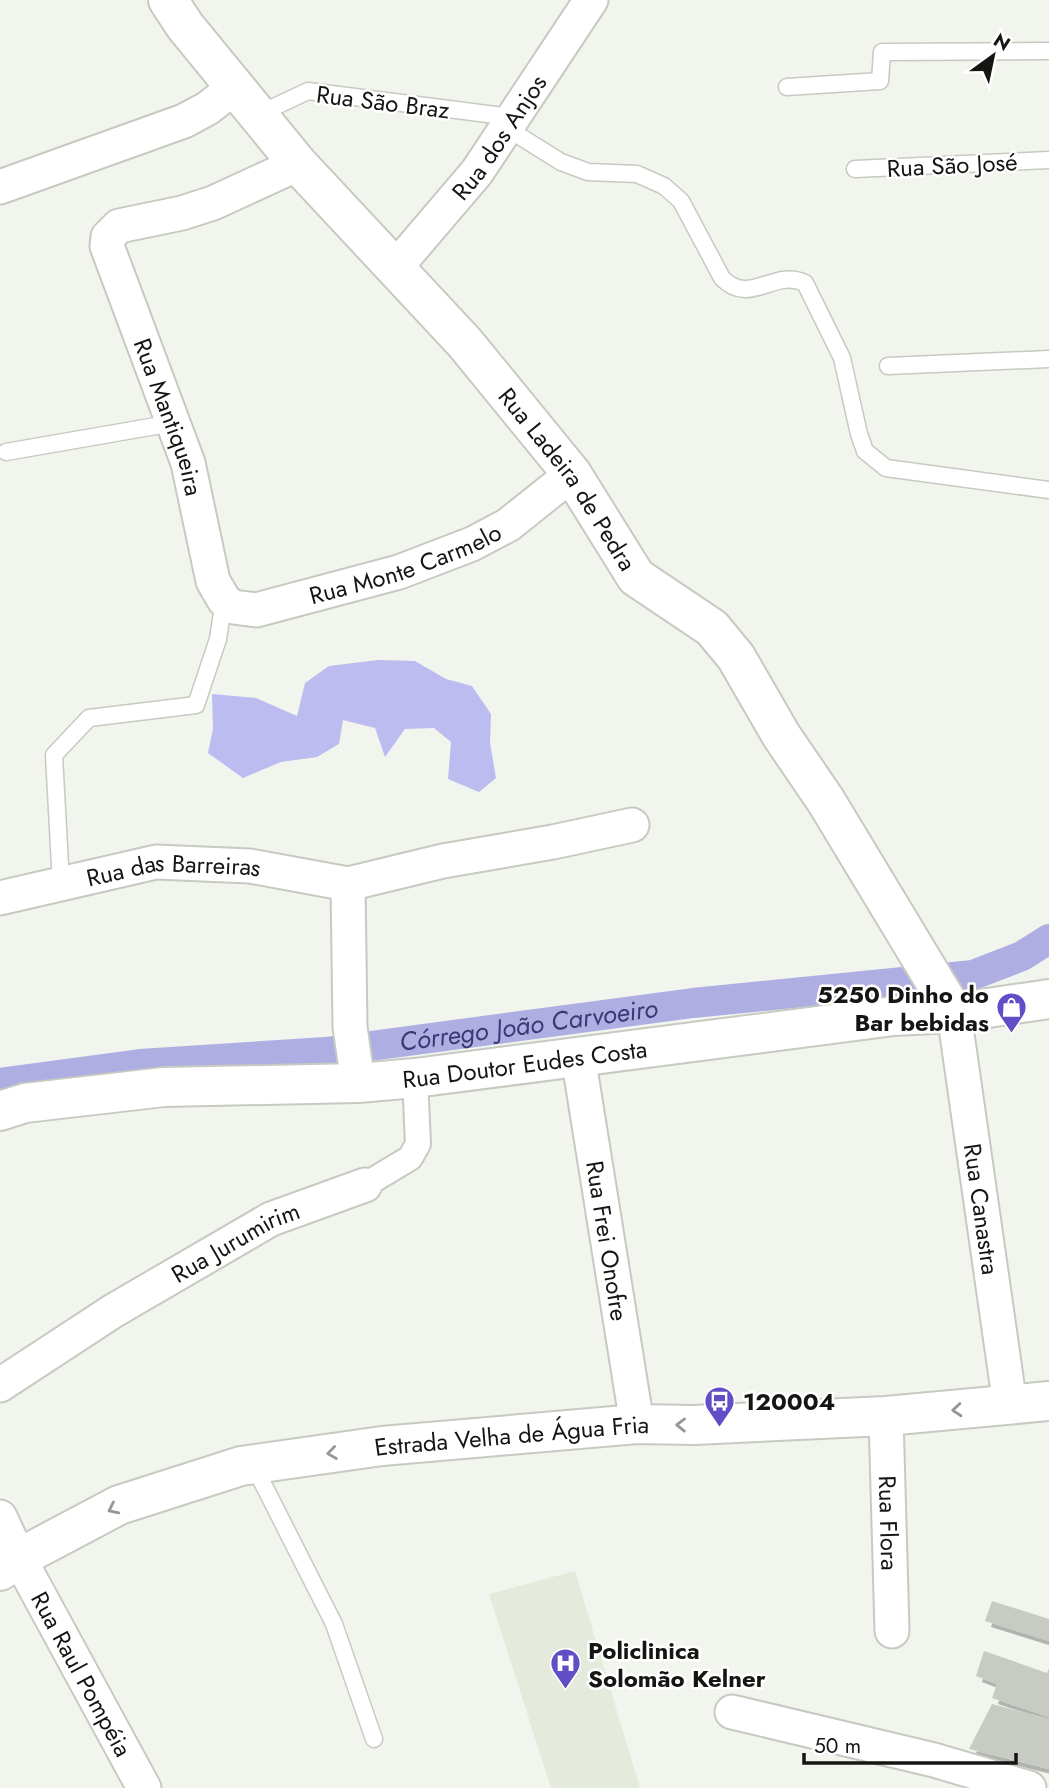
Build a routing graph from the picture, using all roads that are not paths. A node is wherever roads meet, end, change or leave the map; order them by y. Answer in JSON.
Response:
{"nodes":[{"id":1,"x":168,"y":0,"type":"edge"},
{"id":2,"x":591,"y":0,"type":"edge"},
{"id":3,"x":1049,"y":51,"type":"edge"},
{"id":4,"x":788,"y":87,"type":"dead end"},
{"id":5,"x":247,"y":100,"type":"junction"},
{"id":6,"x":508,"y":122,"type":"junction"},
{"id":7,"x":1049,"y":160,"type":"edge"},
{"id":8,"x":298,"y":164,"type":"junction"},
{"id":9,"x":855,"y":169,"type":"dead end"},
{"id":10,"x":0,"y":187,"type":"edge"},
{"id":11,"x":396,"y":267,"type":"junction"},
{"id":12,"x":1049,"y":359,"type":"edge"},
{"id":13,"x":888,"y":366,"type":"dead end"},
{"id":14,"x":173,"y":423,"type":"junction"},
{"id":15,"x":6,"y":452,"type":"dead end"},
{"id":16,"x":572,"y":474,"type":"junction"},
{"id":17,"x":1049,"y":490,"type":"edge"},
{"id":18,"x":224,"y":600,"type":"junction"},
{"id":19,"x":632,"y":825,"type":"dead end"},
{"id":20,"x":61,"y":884,"type":"junction"},
{"id":21,"x":348,"y":884,"type":"junction"},
{"id":22,"x":0,"y":898,"type":"edge"},
{"id":23,"x":1049,"y":999,"type":"edge"},
{"id":24,"x":949,"y":1004,"type":"junction"},
{"id":25,"x":578,"y":1056,"type":"junction"},
{"id":26,"x":358,"y":1074,"type":"junction"},
{"id":27,"x":415,"y":1078,"type":"junction"},
{"id":28,"x":0,"y":1111,"type":"edge"},
{"id":29,"x":365,"y":1185,"type":"joint"},
{"id":30,"x":0,"y":1385,"type":"edge"},
{"id":31,"x":1049,"y":1401,"type":"edge"},
{"id":32,"x":1010,"y":1405,"type":"junction"},
{"id":33,"x":886,"y":1416,"type":"junction"},
{"id":34,"x":637,"y":1424,"type":"junction"},
{"id":35,"x":253,"y":1464,"type":"junction"},
{"id":36,"x":0,"y":1517,"type":"edge"},
{"id":37,"x":10,"y":1565,"type":"edge"},
{"id":38,"x":892,"y":1631,"type":"dead end"},
{"id":39,"x":732,"y":1712,"type":"dead end"},
{"id":40,"x":374,"y":1739,"type":"dead end"},
{"id":41,"x":144,"y":1788,"type":"edge"},
{"id":42,"x":1029,"y":1788,"type":"edge"}],
"edges":[{"from":1,"to":5,"type":"street","name":"Rua Ladeira de Pedra"},
{"from":2,"to":6,"type":"street","name":"Rua dos Anjos"},
{"from":3,"to":4,"type":"lane"},
{"from":5,"to":6,"type":"lane","name":"Rua São Braz"},
{"from":5,"to":8,"type":"street","name":"Rua Ladeira de Pedra"},
{"from":5,"to":10,"type":"street"},
{"from":6,"to":11,"type":"street","name":"Rua dos Anjos"},
{"from":6,"to":17,"type":"lane","name":"Rua São Braz"},
{"from":7,"to":9,"type":"lane","name":"Rua São José"},
{"from":8,"to":11,"type":"street","name":"Rua Ladeira de Pedra"},
{"from":8,"to":14,"type":"street","name":"Rua Mantiqueira"},
{"from":11,"to":16,"type":"street","name":"Rua Ladeira de Pedra"},
{"from":12,"to":13,"type":"lane"},
{"from":14,"to":15,"type":"lane"},
{"from":14,"to":18,"type":"street","name":"Rua Mantiqueira"},
{"from":16,"to":18,"type":"street","name":"Rua Monte Carmelo"},
{"from":16,"to":24,"type":"street","name":"Rua Ladeira de Pedra"},
{"from":18,"to":20,"type":"lane"},
{"from":19,"to":21,"type":"street"},
{"from":20,"to":21,"type":"street","name":"Rua das Barreiras"},
{"from":20,"to":22,"type":"street","name":"Rua das Barreiras"},
{"from":21,"to":26,"type":"street"},
{"from":23,"to":24,"type":"street","name":"Rua Doutor Eudes Costa"},
{"from":24,"to":25,"type":"street","name":"Rua Doutor Eudes Costa"},
{"from":24,"to":32,"type":"street","name":"Rua Canastra"},
{"from":25,"to":27,"type":"street","name":"Rua Doutor Eudes Costa"},
{"from":25,"to":34,"type":"street","name":"Rua Frei Onofre"},
{"from":26,"to":27,"type":"street","name":"Rua Doutor Eudes Costa"},
{"from":26,"to":28,"type":"street","name":"Rua Doutor Eudes Costa"},
{"from":27,"to":29,"type":"street","name":"Rua Jurumirim"},
{"from":29,"to":30,"type":"street","name":"Rua Jurumirim"},
{"from":31,"to":32,"type":"street","name":"Estrada Velha de Água Fria"},
{"from":32,"to":33,"type":"street","name":"Estrada Velha de Água Fria","one_way":true},
{"from":33,"to":34,"type":"street","name":"Estrada Velha de Água Fria","one_way":true},
{"from":33,"to":38,"type":"street","name":"Rua Flora"},
{"from":34,"to":35,"type":"street","name":"Estrada Velha de Água Fria","one_way":true},
{"from":35,"to":37,"type":"street","name":"Estrada Velha de Água Fria","one_way":true},
{"from":35,"to":40,"type":"lane"},
{"from":36,"to":37,"type":"street","name":"Rua Raul Pompéia"},
{"from":37,"to":41,"type":"street","name":"Rua Raul Pompéia"},
{"from":39,"to":42,"type":"street"}]}
